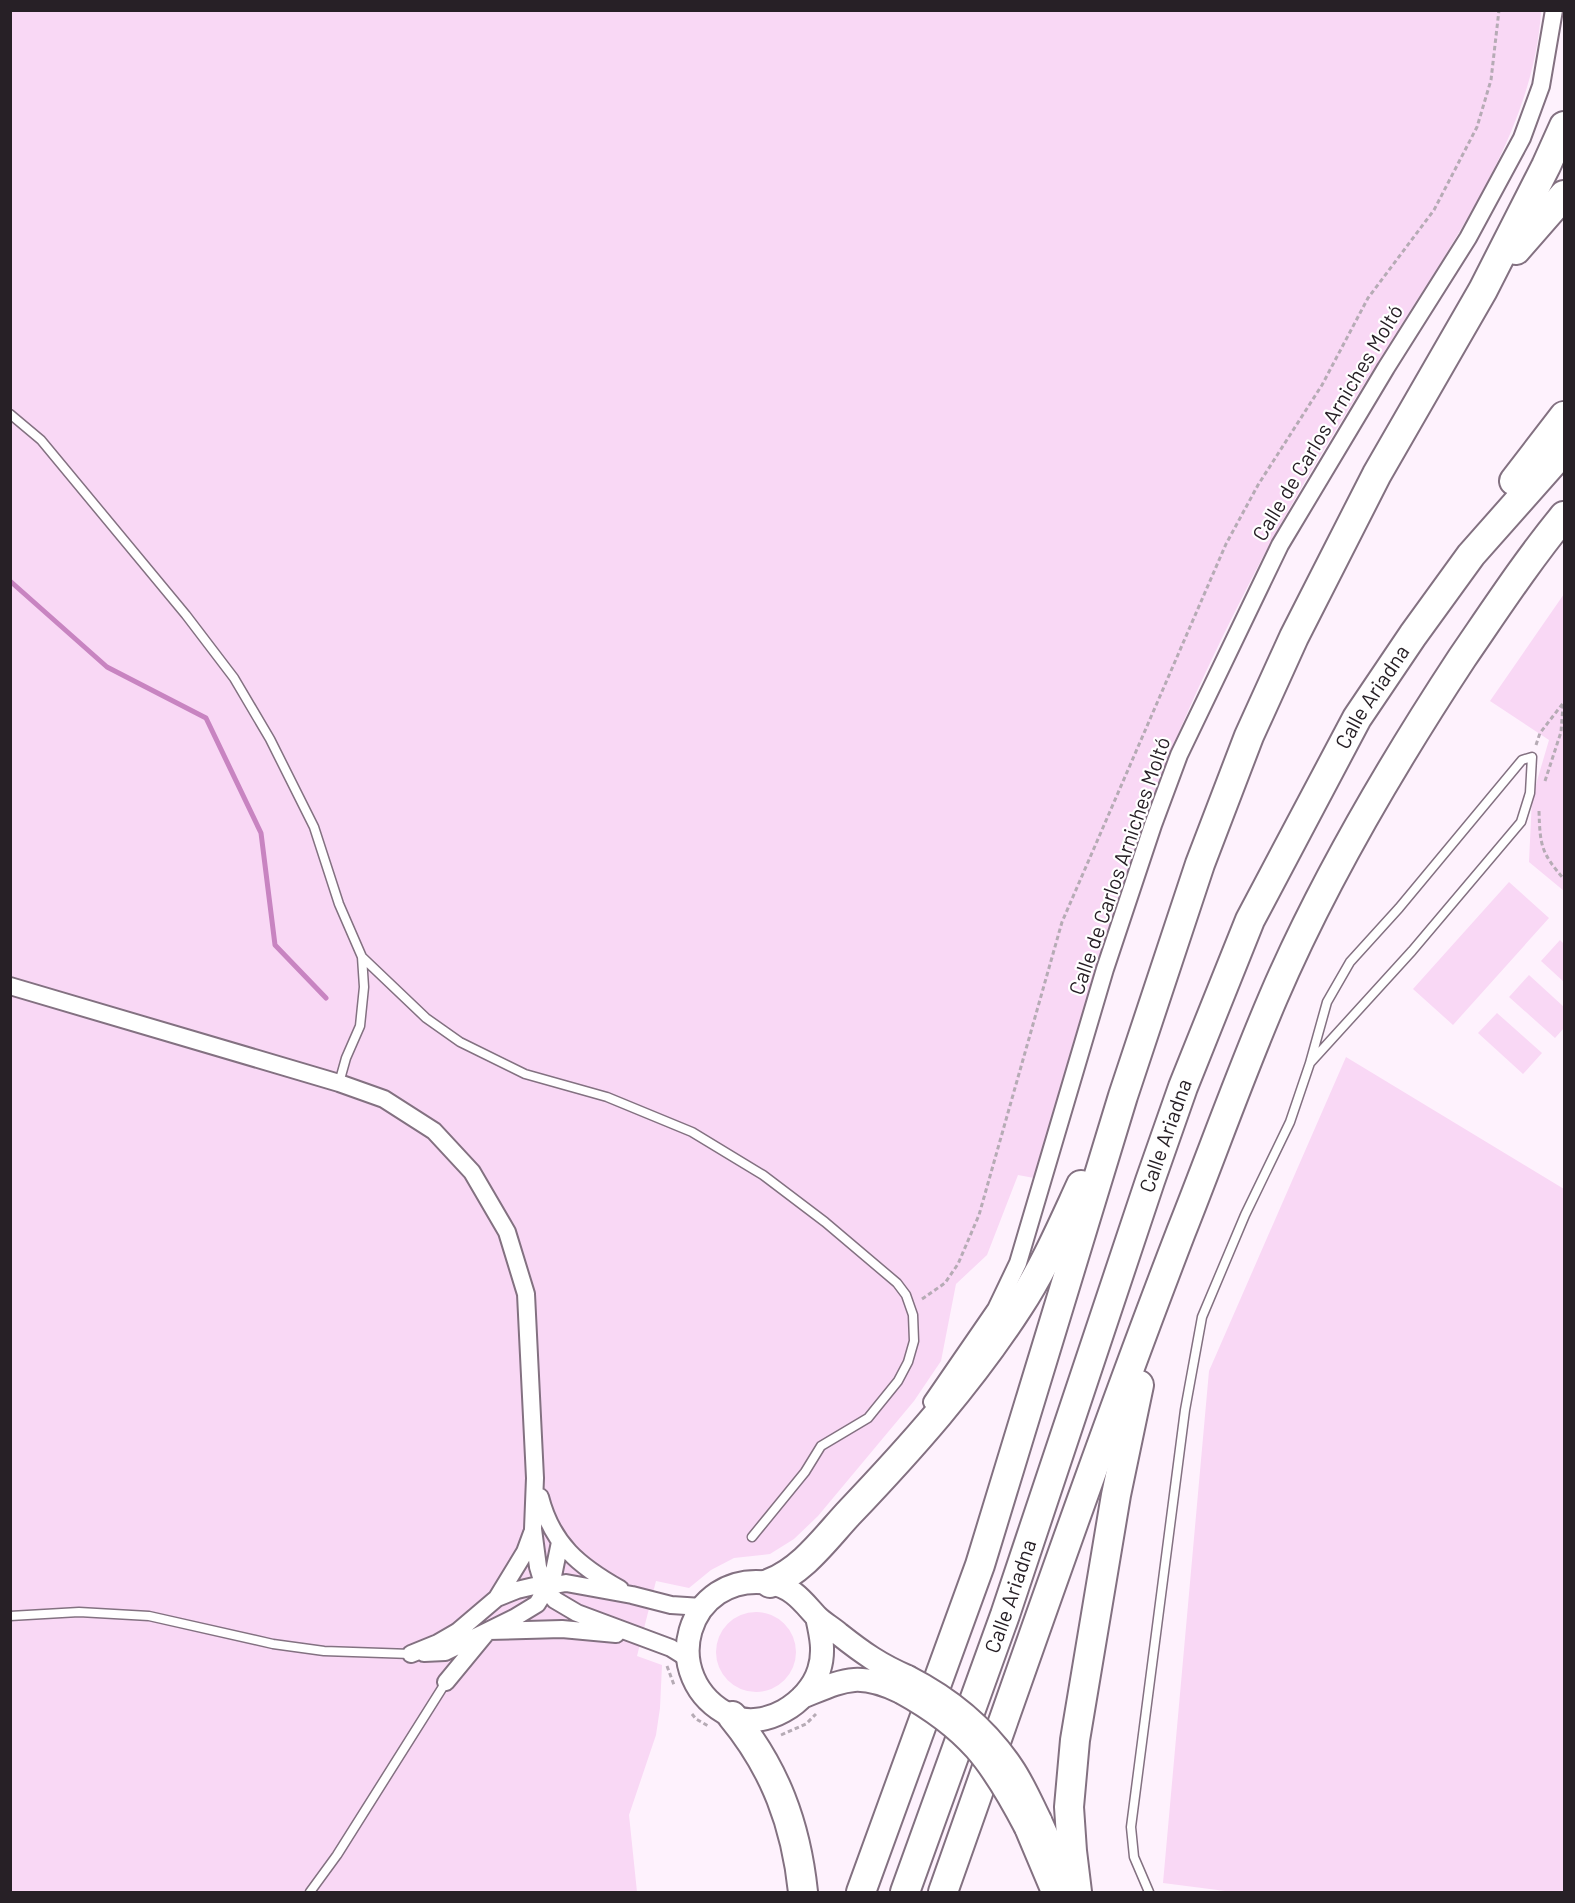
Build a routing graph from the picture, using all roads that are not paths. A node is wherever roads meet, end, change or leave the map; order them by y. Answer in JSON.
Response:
{"nodes":[{"id":1,"x":1554,"y":10,"type":"edge"},
{"id":2,"x":1564,"y":126,"type":"edge"},
{"id":3,"x":1564,"y":195,"type":"edge"},
{"id":4,"x":1483,"y":290,"type":"junction"},
{"id":5,"x":10,"y":414,"type":"edge"},
{"id":6,"x":1564,"y":416,"type":"edge"},
{"id":7,"x":1564,"y":450,"type":"edge"},
{"id":8,"x":1564,"y":516,"type":"edge"},
{"id":9,"x":1471,"y":555,"type":"junction"},
{"id":10,"x":362,"y":957,"type":"junction"},
{"id":11,"x":10,"y":986,"type":"edge"},
{"id":12,"x":1310,"y":1063,"type":"junction"},
{"id":13,"x":339,"y":1083,"type":"junction"},
{"id":14,"x":1123,"y":1096,"type":"junction"},
{"id":15,"x":1161,"y":1285,"type":"junction"},
{"id":16,"x":535,"y":1478,"type":"junction"},
{"id":17,"x":533,"y":1529,"type":"junction"},
{"id":18,"x":752,"y":1537,"type":"dead end"},
{"id":19,"x":825,"y":1539,"type":"junction"},
{"id":20,"x":560,"y":1542,"type":"junction"},
{"id":21,"x":771,"y":1583,"type":"junction"},
{"id":22,"x":544,"y":1587,"type":"junction"},
{"id":23,"x":632,"y":1595,"type":"junction"},
{"id":24,"x":496,"y":1598,"type":"junction"},
{"id":25,"x":702,"y":1607,"type":"junction"},
{"id":26,"x":10,"y":1616,"type":"edge"},
{"id":27,"x":817,"y":1617,"type":"junction"},
{"id":28,"x":488,"y":1631,"type":"junction"},
{"id":29,"x":638,"y":1636,"type":"junction"},
{"id":30,"x":445,"y":1652,"type":"junction"},
{"id":31,"x":411,"y":1654,"type":"junction"},
{"id":32,"x":687,"y":1658,"type":"junction"},
{"id":33,"x":446,"y":1682,"type":"junction"},
{"id":34,"x":904,"y":1685,"type":"junction"},
{"id":35,"x":802,"y":1697,"type":"junction"},
{"id":36,"x":732,"y":1716,"type":"junction"},
{"id":37,"x":1033,"y":1824,"type":"junction"},
{"id":38,"x":310,"y":1893,"type":"edge"},
{"id":39,"x":803,"y":1893,"type":"edge"},
{"id":40,"x":861,"y":1893,"type":"edge"},
{"id":41,"x":905,"y":1893,"type":"edge"},
{"id":42,"x":943,"y":1893,"type":"edge"},
{"id":43,"x":1053,"y":1893,"type":"edge"},
{"id":44,"x":1072,"y":1893,"type":"edge"},
{"id":45,"x":1077,"y":1893,"type":"edge"},
{"id":46,"x":1149,"y":1893,"type":"edge"}],
"edges":[{"from":1,"to":19,"type":"street","name":"Calle de Carlos Arniches Moltó"},
{"from":2,"to":4,"type":"highway"},
{"from":3,"to":4,"type":"highway"},
{"from":4,"to":14,"type":"highway"},
{"from":5,"to":10,"type":"lane"},
{"from":6,"to":9,"type":"highway"},
{"from":7,"to":9,"type":"highway","name":"Calle Ariadna"},
{"from":8,"to":15,"type":"highway","name":"Calle Ariadna"},
{"from":9,"to":41,"type":"highway","name":"Calle Ariadna"},
{"from":10,"to":13,"type":"lane"},
{"from":10,"to":18,"type":"lane"},
{"from":11,"to":13,"type":"street"},
{"from":12,"to":12,"type":"lane"},
{"from":12,"to":46,"type":"lane"},
{"from":13,"to":16,"type":"street"},
{"from":14,"to":19,"type":"highway"},
{"from":14,"to":40,"type":"highway"},
{"from":15,"to":42,"type":"highway","name":"Calle Ariadna"},
{"from":15,"to":45,"type":"highway"},
{"from":16,"to":17,"type":"street"},
{"from":16,"to":20,"type":"street"},
{"from":17,"to":22,"type":"street"},
{"from":17,"to":24,"type":"street"},
{"from":19,"to":21,"type":"highway"},
{"from":20,"to":22,"type":"street"},
{"from":20,"to":23,"type":"street"},
{"from":21,"to":25,"type":"street"},
{"from":21,"to":27,"type":"street"},
{"from":22,"to":23,"type":"street"},
{"from":22,"to":24,"type":"street"},
{"from":22,"to":28,"type":"street"},
{"from":22,"to":29,"type":"street"},
{"from":23,"to":25,"type":"street"},
{"from":24,"to":31,"type":"street"},
{"from":25,"to":32,"type":"street"},
{"from":26,"to":31,"type":"lane"},
{"from":27,"to":34,"type":"street"},
{"from":27,"to":35,"type":"street"},
{"from":28,"to":29,"type":"street"},
{"from":28,"to":30,"type":"street"},
{"from":28,"to":33,"type":"street"},
{"from":29,"to":32,"type":"street"},
{"from":30,"to":31,"type":"street"},
{"from":30,"to":33,"type":"street"},
{"from":32,"to":36,"type":"street"},
{"from":33,"to":38,"type":"lane"},
{"from":34,"to":35,"type":"street"},
{"from":34,"to":37,"type":"street","bridge":true},
{"from":35,"to":36,"type":"street"},
{"from":36,"to":39,"type":"highway"},
{"from":37,"to":43,"type":"street"},
{"from":37,"to":44,"type":"street"}]}
